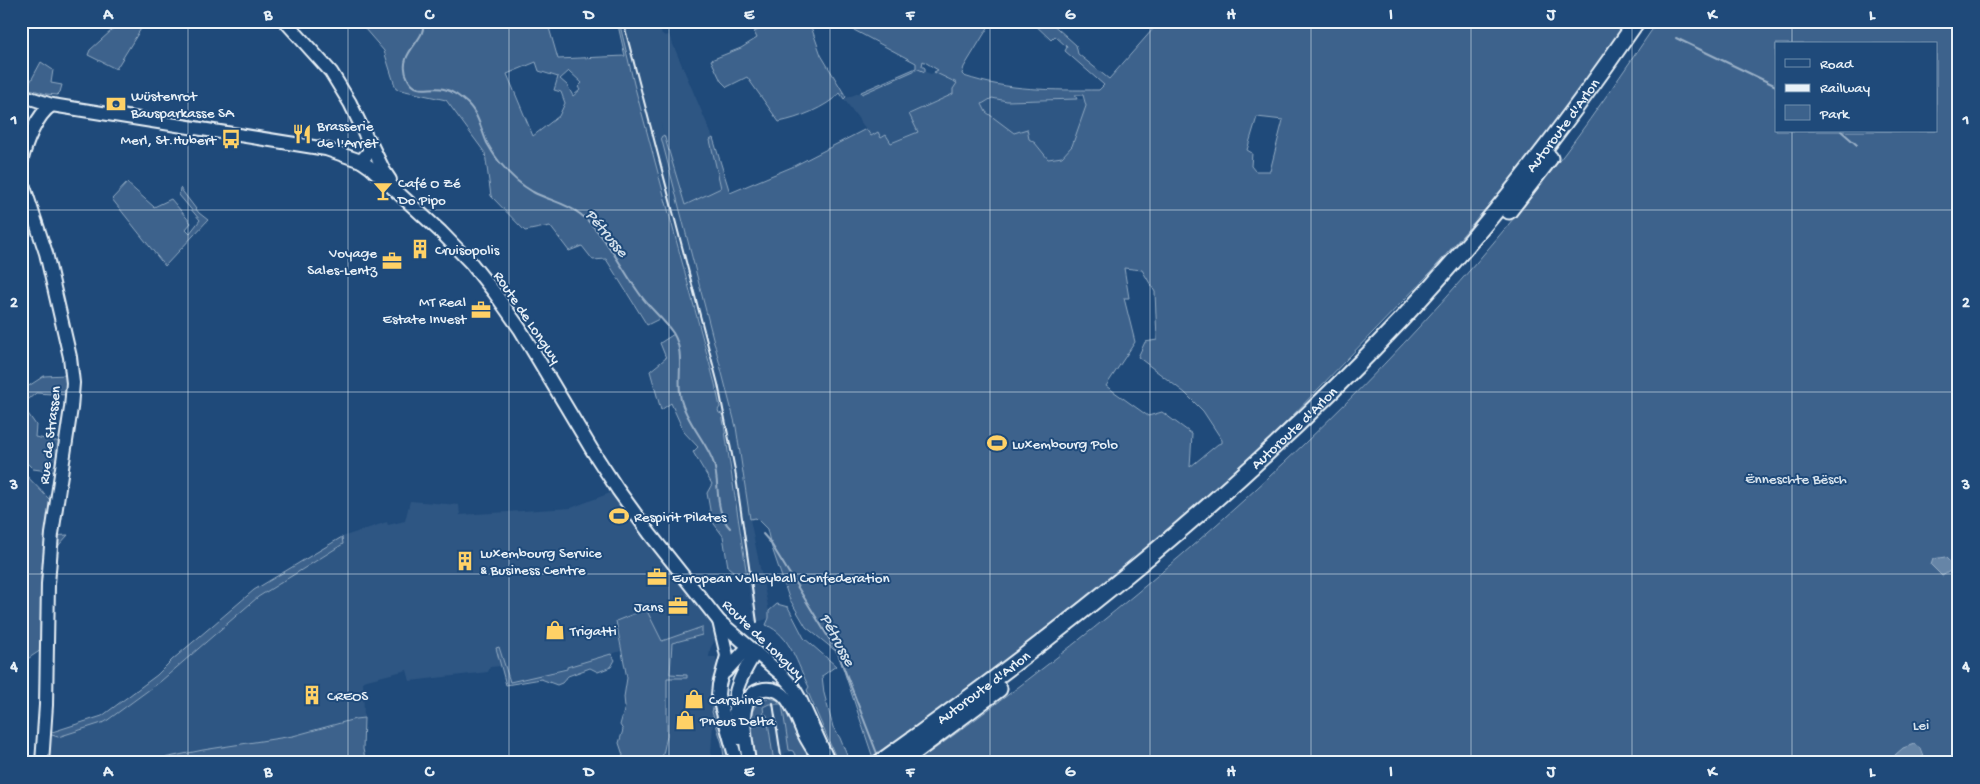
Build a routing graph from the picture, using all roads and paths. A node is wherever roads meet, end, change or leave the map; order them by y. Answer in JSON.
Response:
{"nodes":[{"id":1,"x":285,"y":21,"type":"edge"},
{"id":2,"x":1637,"y":21,"type":"edge"},
{"id":3,"x":1648,"y":21,"type":"edge"},
{"id":4,"x":21,"y":95,"type":"edge"},
{"id":5,"x":21,"y":99,"type":"edge"},
{"id":6,"x":52,"y":105,"type":"junction"},
{"id":7,"x":35,"y":125,"type":"junction"},
{"id":8,"x":365,"y":134,"type":"junction"},
{"id":9,"x":27,"y":147,"type":"junction"},
{"id":10,"x":361,"y":161,"type":"junction"},
{"id":11,"x":21,"y":163,"type":"edge"},
{"id":12,"x":21,"y":178,"type":"edge"},
{"id":13,"x":414,"y":205,"type":"junction"},
{"id":14,"x":719,"y":621,"type":"junction"},
{"id":15,"x":752,"y":650,"type":"junction"},
{"id":16,"x":723,"y":674,"type":"junction"},
{"id":17,"x":929,"y":735,"type":"junction"},
{"id":18,"x":42,"y":763,"type":"edge"},
{"id":19,"x":737,"y":763,"type":"edge"},
{"id":20,"x":744,"y":763,"type":"edge"},
{"id":21,"x":749,"y":763,"type":"edge"},
{"id":22,"x":825,"y":763,"type":"edge"},
{"id":23,"x":829,"y":763,"type":"edge"},
{"id":24,"x":879,"y":763,"type":"edge"},
{"id":25,"x":900,"y":763,"type":"edge"}],
"edges":[{"from":1,"to":8,"type":"main road"},
{"from":2,"to":17,"type":"highway","name":"Autoroute d'Arlon"},
{"from":3,"to":17,"type":"highway","name":"Autoroute d'Arlon"},
{"from":4,"to":6,"type":"main road","name":"Route de Longwy"},
{"from":5,"to":7,"type":"main road"},
{"from":6,"to":7,"type":"main road"},
{"from":6,"to":9,"type":"main road"},
{"from":6,"to":10,"type":"main road","name":"Route de Longwy"},
{"from":7,"to":9,"type":"main road"},
{"from":8,"to":10,"type":"main road"},
{"from":8,"to":13,"type":"main road"},
{"from":9,"to":11,"type":"main road"},
{"from":10,"to":13,"type":"main road","name":"Route de Longwy"},
{"from":12,"to":18,"type":"main road","name":"Rue de Strassen"},
{"from":13,"to":14,"type":"main road","name":"Route de Longwy"},
{"from":14,"to":15,"type":"main road","name":"Route de Longwy"},
{"from":14,"to":16,"type":"main road"},
{"from":15,"to":16,"type":"main road"},
{"from":15,"to":20,"type":"main road"},
{"from":15,"to":23,"type":"main road","name":"Route de Longwy"},
{"from":16,"to":19,"type":"main road"},
{"from":17,"to":24,"type":"highway","name":"Autoroute d'Arlon"},
{"from":17,"to":25,"type":"highway","name":"Autoroute d'Arlon"},
{"from":21,"to":22,"type":"main road"}]}
